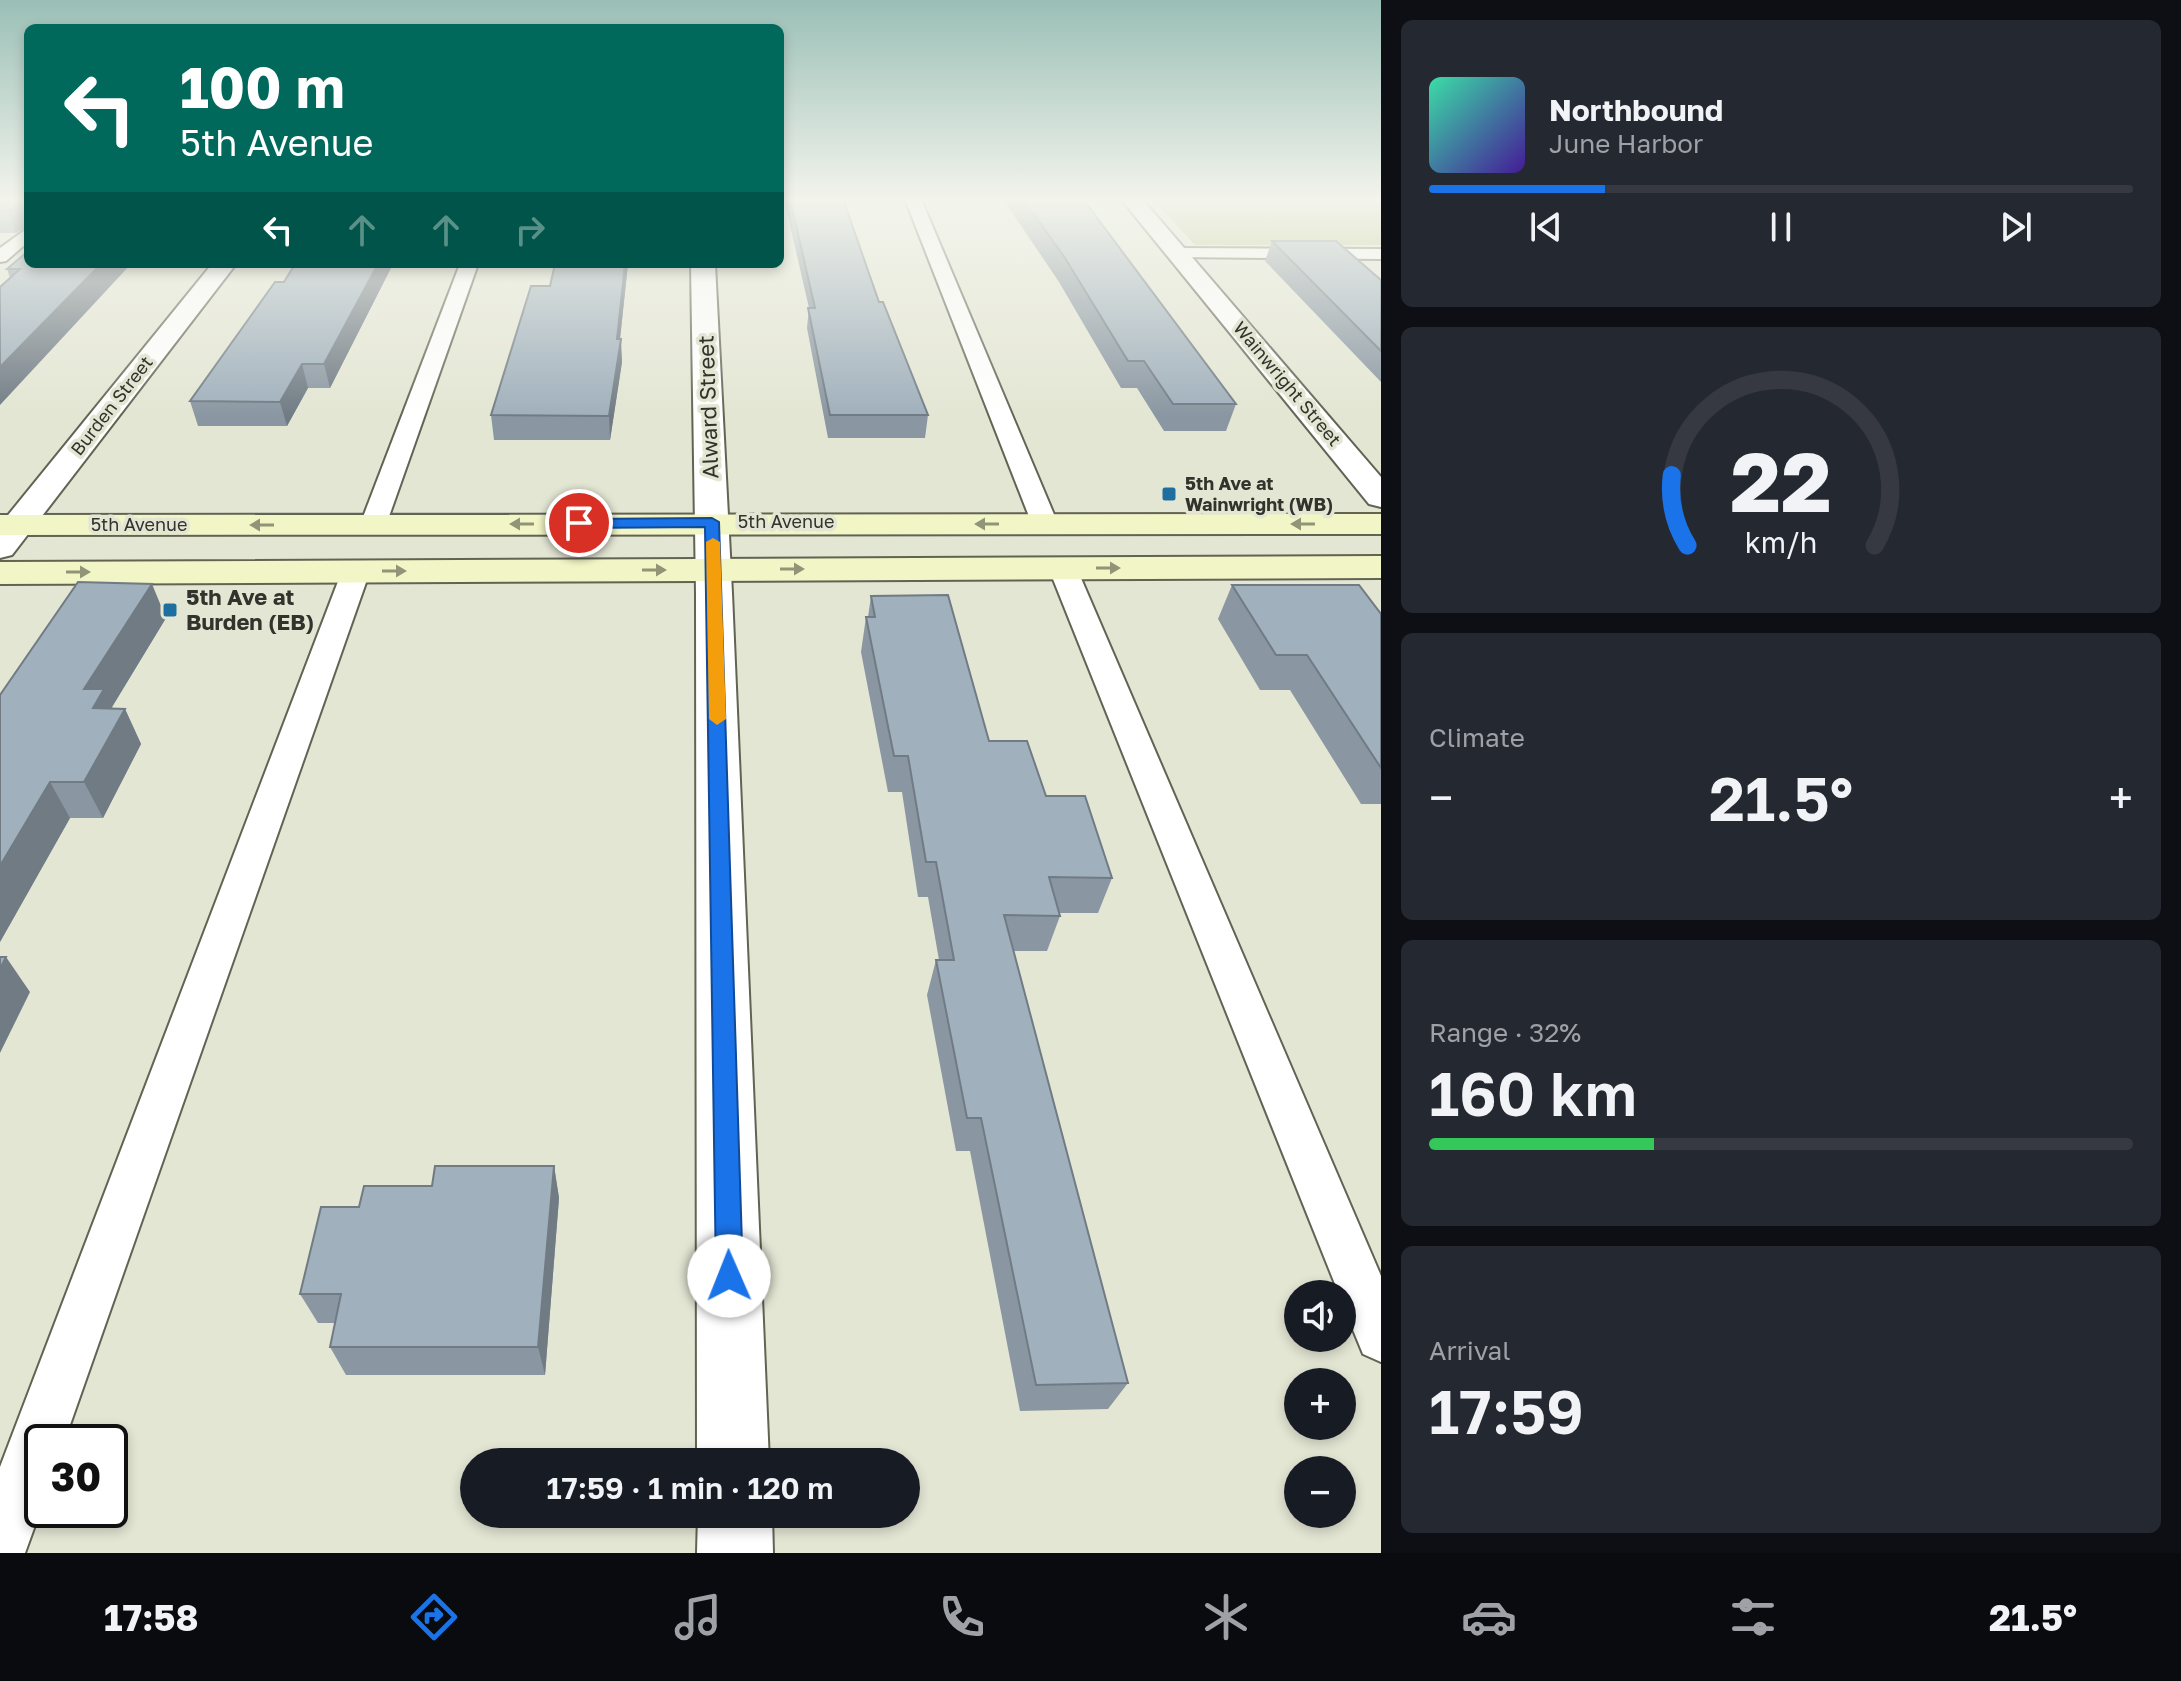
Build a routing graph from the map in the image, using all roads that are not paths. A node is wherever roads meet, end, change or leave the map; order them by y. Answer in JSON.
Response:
{"nodes":[{"id":1,"x":218,"y":271,"type":"edge"},
{"id":2,"x":466,"y":271,"type":"edge"},
{"id":3,"x":703,"y":271,"type":"edge"},
{"id":4,"x":942,"y":271,"type":"edge"},
{"id":5,"x":1192,"y":271,"type":"edge"},
{"id":6,"x":1381,"y":497,"type":"edge"},
{"id":7,"x":1045,"y":524,"type":"junction"},
{"id":8,"x":1381,"y":524,"type":"edge"},
{"id":9,"x":373,"y":525,"type":"junction"},
{"id":10,"x":6,"y":533,"type":"edge"},
{"id":11,"x":713,"y":546,"type":"junction"},
{"id":12,"x":1381,"y":567,"type":"edge"},
{"id":13,"x":1063,"y":569,"type":"junction"},
{"id":14,"x":356,"y":571,"type":"junction"},
{"id":15,"x":0,"y":573,"type":"edge"},
{"id":16,"x":1381,"y":1336,"type":"edge"},
{"id":17,"x":733,"y":1448,"type":"edge"},
{"id":18,"x":735,"y":1528,"type":"edge"},
{"id":19,"x":0,"y":1543,"type":"edge"},
{"id":20,"x":735,"y":1553,"type":"edge"}],
"edges":[{"from":1,"to":10,"type":"street","name":"Burden Street"},
{"from":2,"to":9,"type":"lane"},
{"from":3,"to":11,"type":"street","name":"Alward Street"},
{"from":4,"to":7,"type":"lane"},
{"from":5,"to":6,"type":"street","name":"Wainwright Street"},
{"from":8,"to":7,"type":"main road","name":"5th Avenue","one_way":true},
{"from":7,"to":11,"type":"main road","name":"5th Avenue","one_way":true},
{"from":9,"to":10,"type":"main road","name":"5th Avenue","one_way":true},
{"from":11,"to":9,"type":"main road","name":"5th Avenue","one_way":true},
{"from":11,"to":13,"type":"main road","name":"5th Avenue","one_way":true},
{"from":14,"to":11,"type":"main road","name":"5th Avenue","one_way":true},
{"from":11,"to":17,"type":"street","name":"Alward Street"},
{"from":13,"to":12,"type":"main road","name":"5th Avenue","one_way":true},
{"from":13,"to":16,"type":"lane"},
{"from":15,"to":14,"type":"main road","name":"5th Avenue","one_way":true},
{"from":14,"to":19,"type":"lane"},
{"from":18,"to":20,"type":"street"}]}
